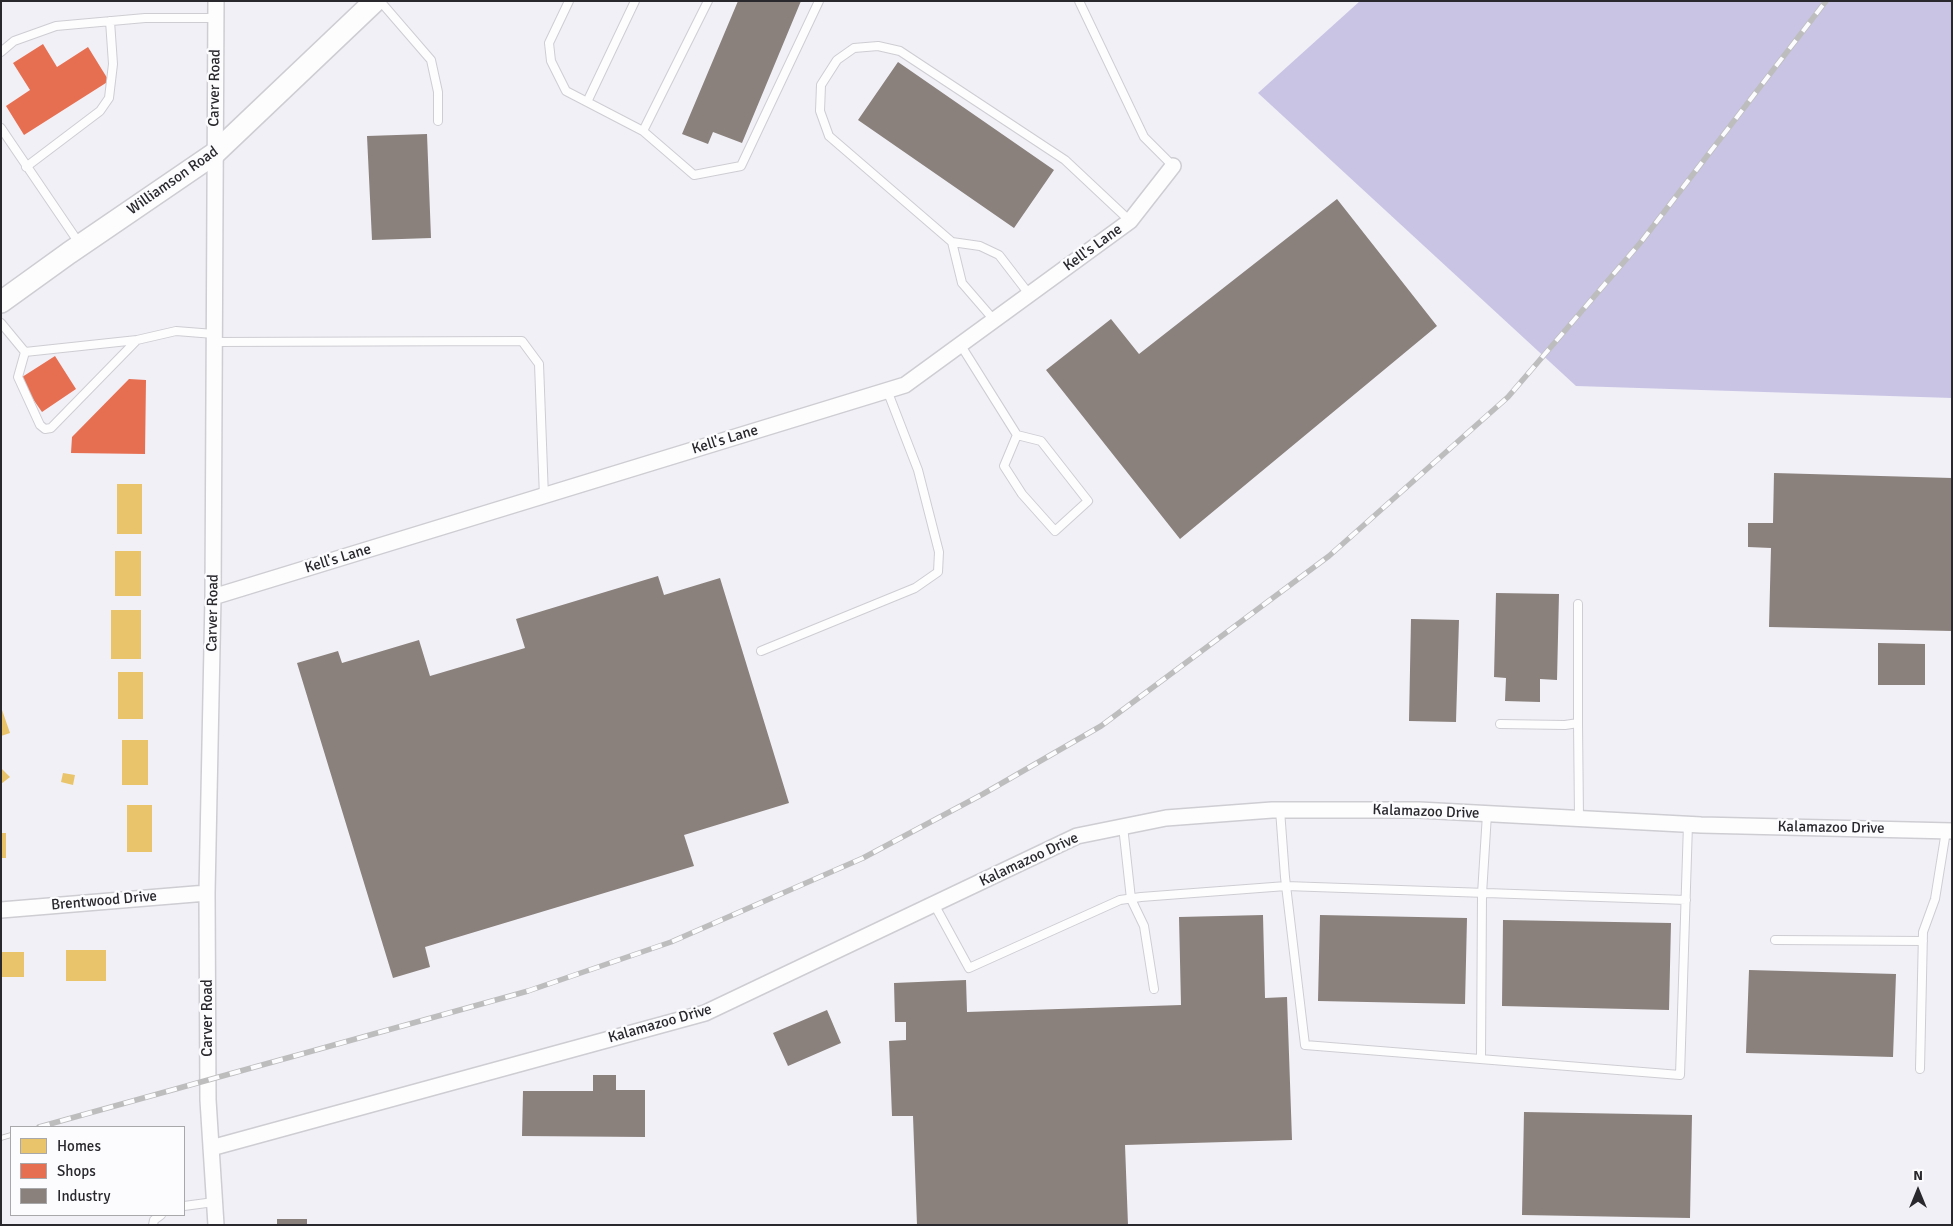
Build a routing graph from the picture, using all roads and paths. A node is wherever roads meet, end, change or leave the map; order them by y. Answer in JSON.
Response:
{"nodes":[{"id":1,"x":216,"y":1,"type":"edge"},
{"id":2,"x":375,"y":1,"type":"edge"},
{"id":3,"x":380,"y":1,"type":"edge"},
{"id":4,"x":569,"y":1,"type":"edge"},
{"id":5,"x":635,"y":1,"type":"edge"},
{"id":6,"x":708,"y":1,"type":"edge"},
{"id":7,"x":819,"y":1,"type":"edge"},
{"id":8,"x":1079,"y":1,"type":"edge"},
{"id":9,"x":215,"y":18,"type":"junction"},
{"id":10,"x":110,"y":21,"type":"junction"},
{"id":11,"x":1,"y":52,"type":"edge"},
{"id":12,"x":587,"y":102,"type":"junction"},
{"id":13,"x":438,"y":121,"type":"dead end"},
{"id":14,"x":1,"y":128,"type":"edge"},
{"id":15,"x":643,"y":131,"type":"junction"},
{"id":16,"x":214,"y":154,"type":"junction"},
{"id":17,"x":1173,"y":166,"type":"joint"},
{"id":18,"x":26,"y":167,"type":"junction"},
{"id":19,"x":1130,"y":221,"type":"junction"},
{"id":20,"x":952,"y":242,"type":"junction"},
{"id":21,"x":80,"y":245,"type":"junction"},
{"id":22,"x":1029,"y":294,"type":"junction"},
{"id":23,"x":1,"y":302,"type":"edge"},
{"id":24,"x":994,"y":320,"type":"junction"},
{"id":25,"x":1,"y":323,"type":"edge"},
{"id":26,"x":214,"y":338,"type":"junction"},
{"id":27,"x":137,"y":340,"type":"junction"},
{"id":28,"x":960,"y":344,"type":"junction"},
{"id":29,"x":25,"y":352,"type":"junction"},
{"id":30,"x":887,"y":390,"type":"junction"},
{"id":31,"x":1017,"y":435,"type":"junction"},
{"id":32,"x":544,"y":497,"type":"junction"},
{"id":33,"x":213,"y":597,"type":"junction"},
{"id":34,"x":1578,"y":604,"type":"dead end"},
{"id":35,"x":761,"y":651,"type":"dead end"},
{"id":36,"x":1578,"y":723,"type":"junction"},
{"id":37,"x":1500,"y":724,"type":"dead end"},
{"id":38,"x":1280,"y":810,"type":"junction"},
{"id":39,"x":1488,"y":814,"type":"junction"},
{"id":40,"x":1579,"y":818,"type":"junction"},
{"id":41,"x":1688,"y":824,"type":"junction"},
{"id":42,"x":1123,"y":826,"type":"junction"},
{"id":43,"x":1949,"y":831,"type":"edge"},
{"id":44,"x":1286,"y":886,"type":"junction"},
{"id":45,"x":207,"y":892,"type":"junction"},
{"id":46,"x":1482,"y":894,"type":"junction"},
{"id":47,"x":1131,"y":899,"type":"junction"},
{"id":48,"x":1686,"y":900,"type":"junction"},
{"id":49,"x":934,"y":904,"type":"junction"},
{"id":50,"x":1,"y":910,"type":"edge"},
{"id":51,"x":1774,"y":940,"type":"dead end"},
{"id":52,"x":1923,"y":941,"type":"junction"},
{"id":53,"x":1154,"y":989,"type":"dead end"},
{"id":54,"x":1481,"y":1059,"type":"junction"},
{"id":55,"x":1920,"y":1069,"type":"dead end"},
{"id":56,"x":211,"y":1148,"type":"junction"},
{"id":57,"x":214,"y":1202,"type":"junction"},
{"id":58,"x":185,"y":1206,"type":"edge"},
{"id":59,"x":216,"y":1225,"type":"edge"}],
"edges":[{"from":1,"to":9,"type":"street","name":"Carver Road"},
{"from":2,"to":16,"type":"main road","name":"Williamson Road"},
{"from":3,"to":13,"type":"lane"},
{"from":4,"to":12,"type":"lane"},
{"from":5,"to":12,"type":"lane"},
{"from":6,"to":15,"type":"lane"},
{"from":7,"to":15,"type":"lane"},
{"from":8,"to":17,"type":"lane"},
{"from":9,"to":10,"type":"lane"},
{"from":9,"to":16,"type":"street","name":"Carver Road"},
{"from":10,"to":11,"type":"lane"},
{"from":10,"to":18,"type":"lane"},
{"from":12,"to":15,"type":"lane"},
{"from":14,"to":18,"type":"lane"},
{"from":16,"to":21,"type":"main road","name":"Williamson Road"},
{"from":16,"to":26,"type":"street","name":"Carver Road"},
{"from":17,"to":19,"type":"street","name":"Kell's Lane"},
{"from":18,"to":21,"type":"lane"},
{"from":19,"to":20,"type":"lane"},
{"from":19,"to":22,"type":"street","name":"Kell's Lane"},
{"from":20,"to":22,"type":"lane"},
{"from":20,"to":24,"type":"lane"},
{"from":21,"to":23,"type":"main road","name":"Williamson Road"},
{"from":22,"to":24,"type":"street","name":"Kell's Lane"},
{"from":24,"to":28,"type":"street","name":"Kell's Lane"},
{"from":25,"to":29,"type":"lane"},
{"from":26,"to":27,"type":"lane"},
{"from":26,"to":32,"type":"lane"},
{"from":26,"to":33,"type":"street","name":"Carver Road"},
{"from":27,"to":29,"type":"lane"},
{"from":27,"to":29,"type":"lane"},
{"from":28,"to":30,"type":"street","name":"Kell's Lane"},
{"from":28,"to":31,"type":"lane"},
{"from":30,"to":32,"type":"street","name":"Kell's Lane"},
{"from":30,"to":35,"type":"lane"},
{"from":31,"to":31,"type":"lane"},
{"from":32,"to":33,"type":"street","name":"Kell's Lane"},
{"from":33,"to":45,"type":"street","name":"Carver Road"},
{"from":34,"to":36,"type":"lane"},
{"from":36,"to":37,"type":"lane"},
{"from":36,"to":40,"type":"lane"},
{"from":38,"to":39,"type":"street","name":"Kalamazoo Drive"},
{"from":38,"to":42,"type":"street","name":"Kalamazoo Drive"},
{"from":38,"to":44,"type":"lane"},
{"from":39,"to":40,"type":"street","name":"Kalamazoo Drive"},
{"from":39,"to":46,"type":"lane"},
{"from":40,"to":41,"type":"street","name":"Kalamazoo Drive"},
{"from":41,"to":43,"type":"street","name":"Kalamazoo Drive"},
{"from":41,"to":48,"type":"lane"},
{"from":42,"to":47,"type":"lane"},
{"from":42,"to":49,"type":"street","name":"Kalamazoo Drive"},
{"from":43,"to":52,"type":"lane"},
{"from":44,"to":46,"type":"lane"},
{"from":44,"to":47,"type":"lane"},
{"from":44,"to":54,"type":"lane"},
{"from":45,"to":50,"type":"street","name":"Brentwood Drive"},
{"from":45,"to":56,"type":"street","name":"Carver Road"},
{"from":46,"to":48,"type":"lane"},
{"from":46,"to":54,"type":"lane"},
{"from":47,"to":49,"type":"lane"},
{"from":47,"to":53,"type":"lane"},
{"from":48,"to":54,"type":"lane"},
{"from":49,"to":56,"type":"street","name":"Kalamazoo Drive"},
{"from":51,"to":52,"type":"lane"},
{"from":52,"to":55,"type":"lane"},
{"from":56,"to":57,"type":"street","name":"Carver Road"},
{"from":57,"to":58,"type":"lane"},
{"from":57,"to":59,"type":"street","name":"Carver Road"}]}
